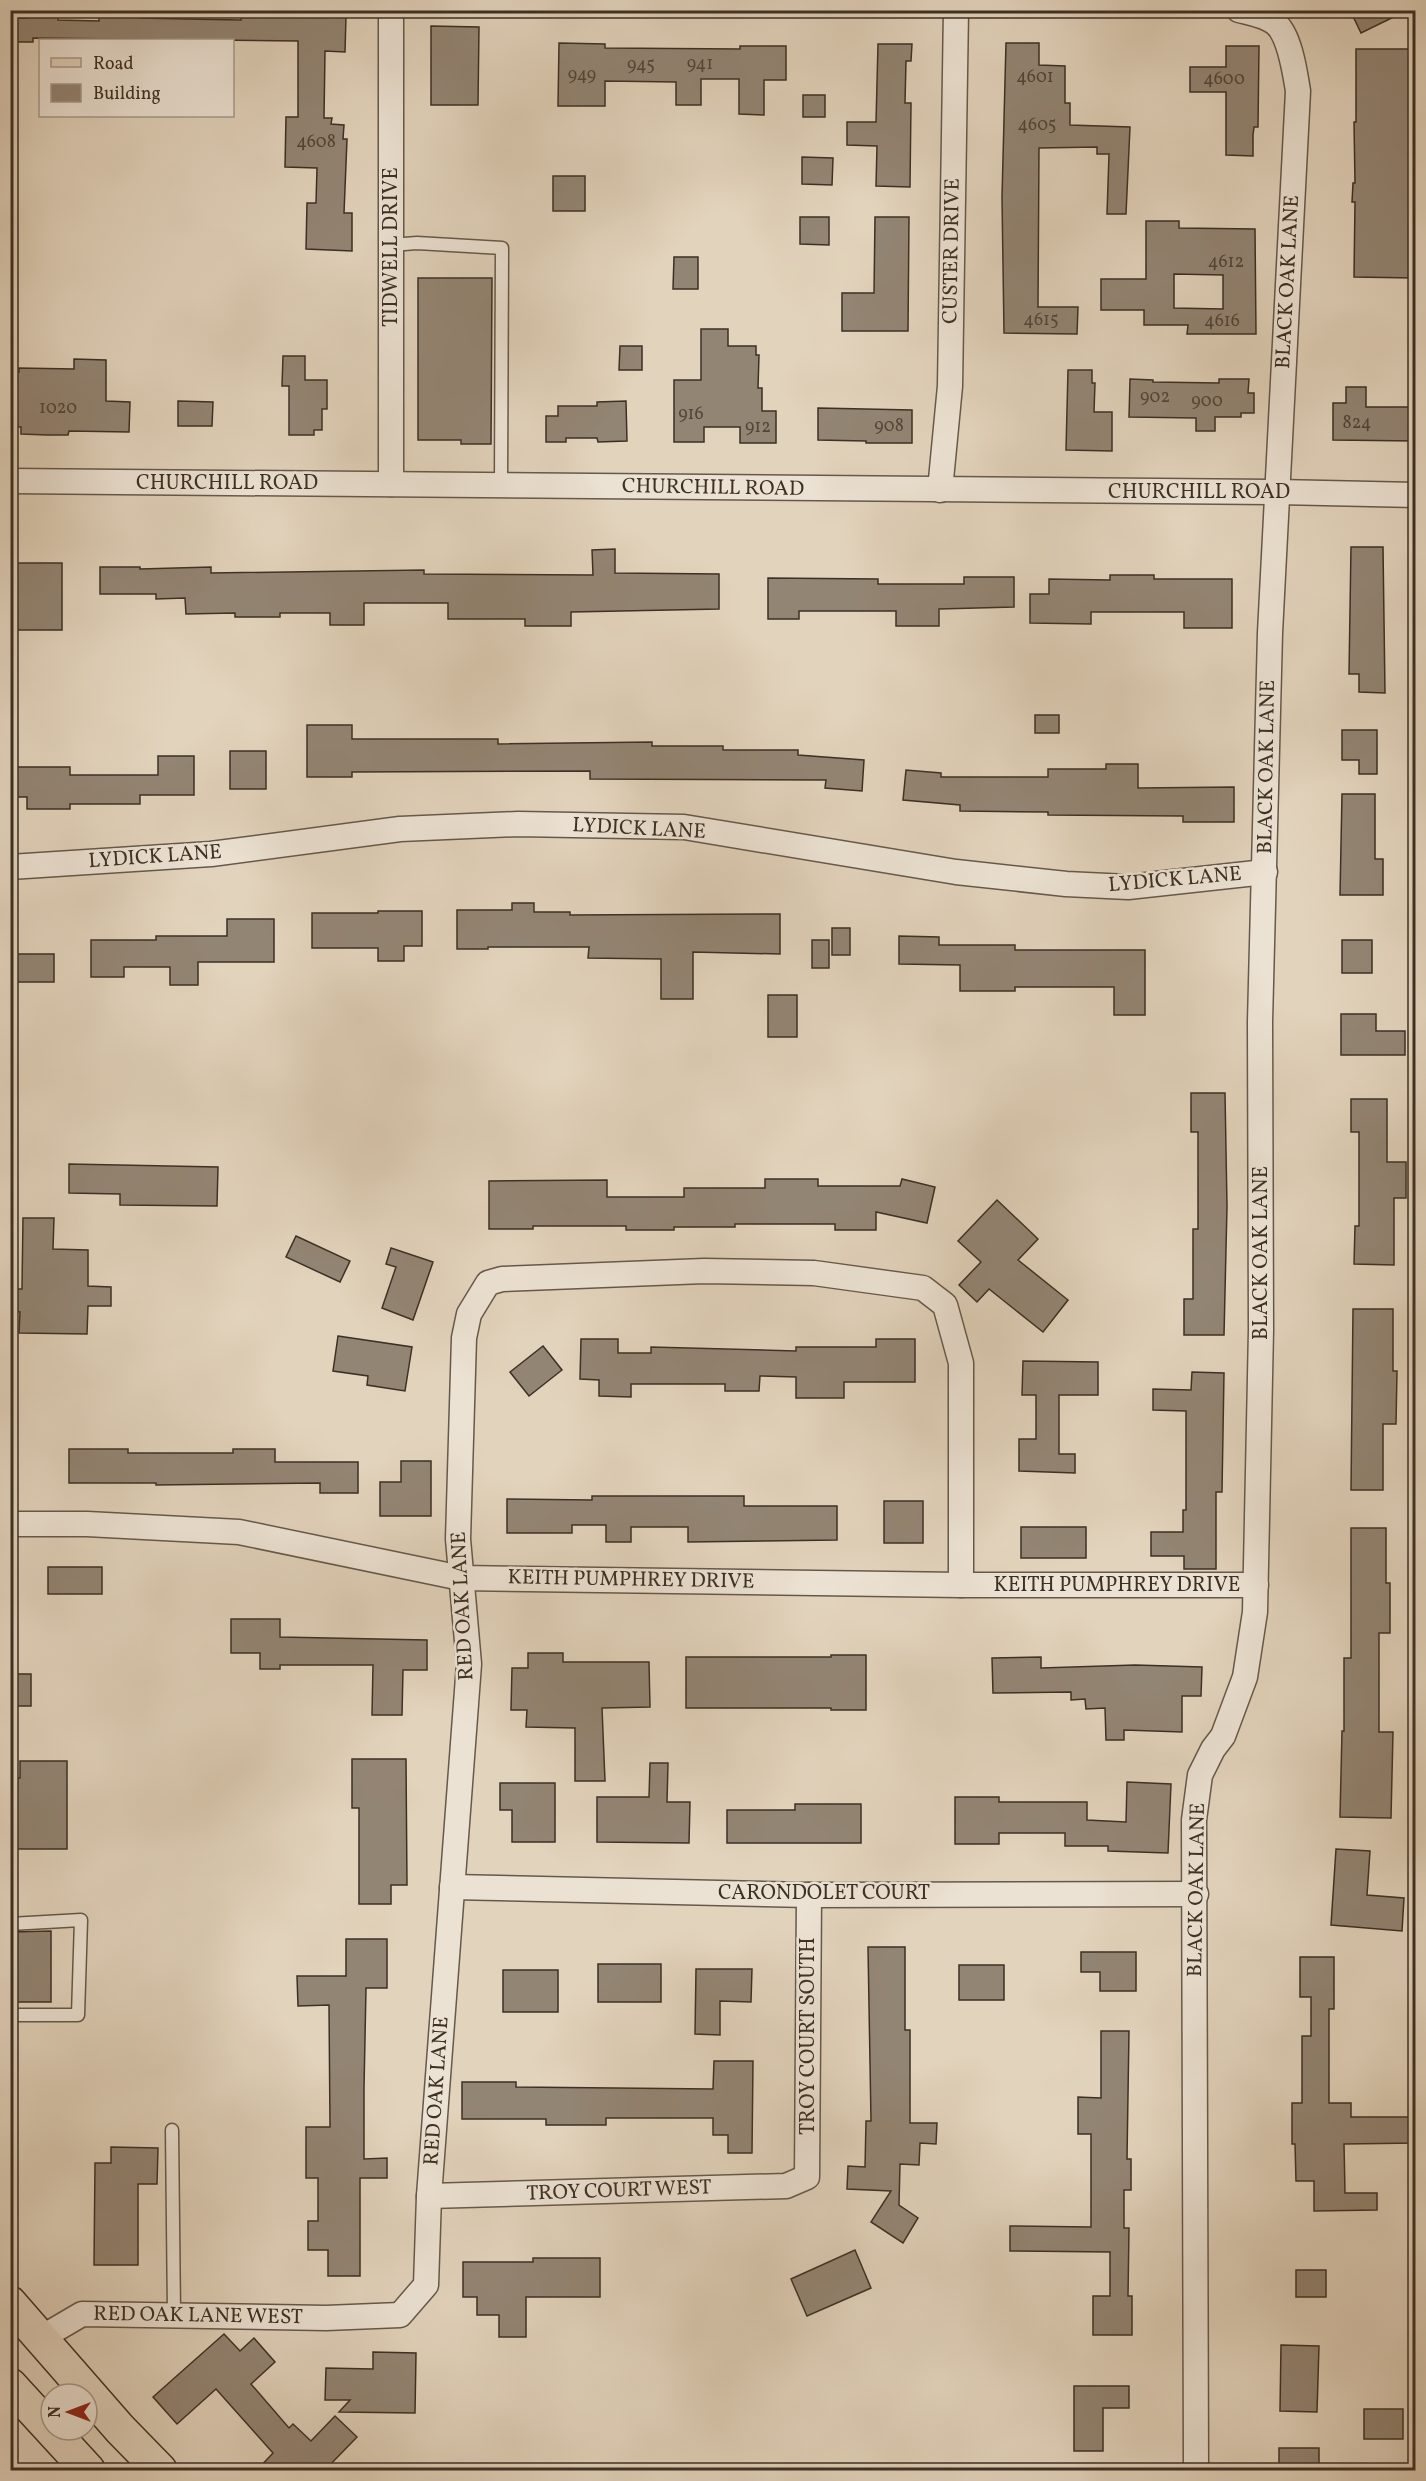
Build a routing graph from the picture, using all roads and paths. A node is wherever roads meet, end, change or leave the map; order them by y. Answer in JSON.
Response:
{"nodes":[{"id":1,"x":391,"y":10,"type":"edge"},
{"id":2,"x":956,"y":10,"type":"edge"},
{"id":3,"x":1239,"y":10,"type":"edge"},
{"id":4,"x":391,"y":245,"type":"junction"},
{"id":5,"x":10,"y":481,"type":"edge"},
{"id":6,"x":391,"y":484,"type":"junction"},
{"id":7,"x":501,"y":485,"type":"junction"},
{"id":8,"x":940,"y":490,"type":"junction"},
{"id":9,"x":1278,"y":492,"type":"junction"},
{"id":10,"x":1416,"y":495,"type":"edge"},
{"id":11,"x":10,"y":867,"type":"edge"},
{"id":12,"x":1265,"y":872,"type":"junction"},
{"id":13,"x":10,"y":1524,"type":"edge"},
{"id":14,"x":461,"y":1578,"type":"junction"},
{"id":15,"x":961,"y":1585,"type":"junction"},
{"id":16,"x":1256,"y":1585,"type":"junction"},
{"id":17,"x":452,"y":1887,"type":"junction"},
{"id":18,"x":1196,"y":1894,"type":"junction"},
{"id":19,"x":809,"y":1895,"type":"junction"},
{"id":20,"x":10,"y":1924,"type":"edge"},
{"id":21,"x":10,"y":2015,"type":"edge"},
{"id":22,"x":172,"y":2130,"type":"dead end"},
{"id":23,"x":807,"y":2177,"type":"joint"},
{"id":24,"x":429,"y":2196,"type":"junction"},
{"id":25,"x":10,"y":2303,"type":"edge"},
{"id":26,"x":174,"y":2316,"type":"junction"},
{"id":27,"x":326,"y":2318,"type":"joint"},
{"id":28,"x":36,"y":2343,"type":"edge"},
{"id":29,"x":10,"y":2385,"type":"edge"},
{"id":30,"x":80,"y":2468,"type":"edge"},
{"id":31,"x":160,"y":2470,"type":"edge"},
{"id":32,"x":1196,"y":2470,"type":"edge"}],
"edges":[{"from":1,"to":4,"type":"street","name":"TIDWELL DRIVE"},
{"from":2,"to":8,"type":"street","name":"CUSTER DRIVE"},
{"from":3,"to":9,"type":"street","name":"BLACK OAK LANE"},
{"from":4,"to":6,"type":"street","name":"TIDWELL DRIVE"},
{"from":4,"to":7,"type":"lane"},
{"from":5,"to":6,"type":"street","name":"CHURCHILL ROAD"},
{"from":6,"to":7,"type":"street","name":"CHURCHILL ROAD"},
{"from":7,"to":8,"type":"street","name":"CHURCHILL ROAD"},
{"from":8,"to":9,"type":"street","name":"CHURCHILL ROAD"},
{"from":9,"to":10,"type":"street","name":"CHURCHILL ROAD"},
{"from":9,"to":12,"type":"street","name":"BLACK OAK LANE"},
{"from":11,"to":12,"type":"street","name":"LYDICK LANE"},
{"from":12,"to":16,"type":"street","name":"BLACK OAK LANE"},
{"from":13,"to":14,"type":"street","name":"KEITH PUMPHREY DRIVE"},
{"from":14,"to":15,"type":"street","name":"KEITH PUMPHREY DRIVE"},
{"from":14,"to":15,"type":"street","name":"RED OAK LANE"},
{"from":14,"to":17,"type":"street","name":"RED OAK LANE"},
{"from":15,"to":16,"type":"street","name":"KEITH PUMPHREY DRIVE"},
{"from":16,"to":18,"type":"street","name":"BLACK OAK LANE"},
{"from":17,"to":19,"type":"street","name":"CARONDOLET COURT"},
{"from":17,"to":24,"type":"street","name":"RED OAK LANE"},
{"from":18,"to":19,"type":"street","name":"CARONDOLET COURT"},
{"from":18,"to":32,"type":"street","name":"BLACK OAK LANE"},
{"from":19,"to":23,"type":"street","name":"TROY COURT SOUTH"},
{"from":20,"to":21,"type":"lane"},
{"from":22,"to":26,"type":"lane"},
{"from":23,"to":24,"type":"street","name":"TROY COURT WEST"},
{"from":24,"to":27,"type":"street","name":"RED OAK LANE"},
{"from":25,"to":28,"type":"main road"},
{"from":26,"to":27,"type":"street","name":"RED OAK LANE WEST"},
{"from":26,"to":28,"type":"street","name":"RED OAK LANE WEST"},
{"from":28,"to":31,"type":"main road"},
{"from":29,"to":30,"type":"main road"}]}
